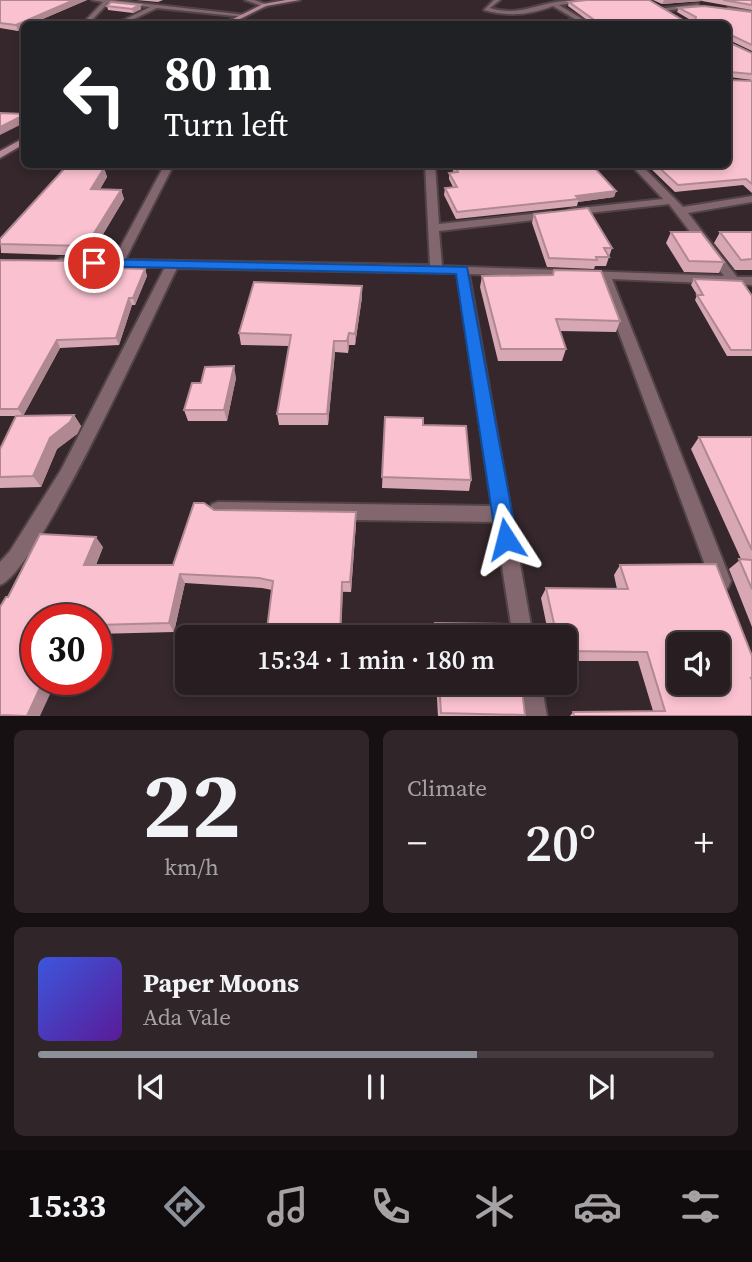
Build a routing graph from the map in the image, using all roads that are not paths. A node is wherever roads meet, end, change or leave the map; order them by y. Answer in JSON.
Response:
{"nodes":[{"id":1,"x":95,"y":0,"type":"edge"},
{"id":2,"x":248,"y":0,"type":"edge"},
{"id":3,"x":297,"y":0,"type":"edge"},
{"id":4,"x":497,"y":0,"type":"edge"},
{"id":5,"x":592,"y":0,"type":"edge"},
{"id":6,"x":104,"y":1,"type":"edge"},
{"id":7,"x":553,"y":4,"type":"junction"},
{"id":8,"x":265,"y":5,"type":"junction"},
{"id":9,"x":652,"y":5,"type":"edge"},
{"id":10,"x":156,"y":6,"type":"junction"},
{"id":11,"x":706,"y":7,"type":"edge"},
{"id":12,"x":718,"y":8,"type":"edge"},
{"id":13,"x":660,"y":9,"type":"junction"},
{"id":14,"x":752,"y":12,"type":"edge"},
{"id":15,"x":244,"y":15,"type":"junction"},
{"id":16,"x":680,"y":19,"type":"edge"},
{"id":17,"x":90,"y":21,"type":"edge"},
{"id":18,"x":125,"y":21,"type":"edge"},
{"id":19,"x":232,"y":21,"type":"edge"},
{"id":20,"x":575,"y":21,"type":"edge"},
{"id":21,"x":21,"y":143,"type":"edge"},
{"id":22,"x":0,"y":155,"type":"edge"},
{"id":23,"x":168,"y":168,"type":"edge"},
{"id":24,"x":430,"y":168,"type":"edge"},
{"id":25,"x":638,"y":168,"type":"edge"},
{"id":26,"x":752,"y":199,"type":"edge"},
{"id":27,"x":671,"y":201,"type":"junction"},
{"id":28,"x":681,"y":211,"type":"junction"},
{"id":29,"x":434,"y":228,"type":"junction"},
{"id":30,"x":52,"y":261,"type":"edge"},
{"id":31,"x":117,"y":264,"type":"junction"},
{"id":32,"x":172,"y":265,"type":"junction"},
{"id":33,"x":436,"y":269,"type":"junction"},
{"id":34,"x":462,"y":270,"type":"junction"},
{"id":35,"x":604,"y":275,"type":"junction"},
{"id":36,"x":733,"y":280,"type":"junction"},
{"id":37,"x":752,"y":281,"type":"edge"},
{"id":38,"x":218,"y":510,"type":"edge"},
{"id":39,"x":502,"y":514,"type":"junction"},
{"id":40,"x":0,"y":576,"type":"edge"},
{"id":41,"x":727,"y":597,"type":"edge"},
{"id":42,"x":521,"y":625,"type":"edge"},
{"id":43,"x":532,"y":695,"type":"edge"},
{"id":44,"x":536,"y":716,"type":"edge"}],
"edges":[{"from":1,"to":6,"type":"street"},
{"from":2,"to":8,"type":"street"},
{"from":3,"to":8,"type":"street"},
{"from":4,"to":7,"type":"street"},
{"from":5,"to":7,"type":"street"},
{"from":6,"to":10,"type":"street"},
{"from":6,"to":17,"type":"street"},
{"from":7,"to":20,"type":"street"},
{"from":8,"to":15,"type":"street"},
{"from":9,"to":13,"type":"street"},
{"from":10,"to":15,"type":"street"},
{"from":10,"to":18,"type":"street"},
{"from":11,"to":13,"type":"street"},
{"from":12,"to":14,"type":"street"},
{"from":13,"to":16,"type":"street"},
{"from":15,"to":19,"type":"street"},
{"from":21,"to":22,"type":"street"},
{"from":23,"to":31,"type":"street"},
{"from":24,"to":29,"type":"street"},
{"from":25,"to":27,"type":"street"},
{"from":26,"to":28,"type":"street"},
{"from":27,"to":28,"type":"street"},
{"from":27,"to":29,"type":"street"},
{"from":28,"to":36,"type":"street"},
{"from":29,"to":33,"type":"street"},
{"from":30,"to":31,"type":"street"},
{"from":31,"to":32,"type":"street"},
{"from":32,"to":33,"type":"street"},
{"from":32,"to":40,"type":"street"},
{"from":33,"to":34,"type":"street"},
{"from":34,"to":35,"type":"street"},
{"from":34,"to":39,"type":"street"},
{"from":35,"to":36,"type":"street"},
{"from":35,"to":41,"type":"street"},
{"from":36,"to":37,"type":"street"},
{"from":38,"to":39,"type":"street"},
{"from":39,"to":42,"type":"street"},
{"from":43,"to":44,"type":"street"}]}
